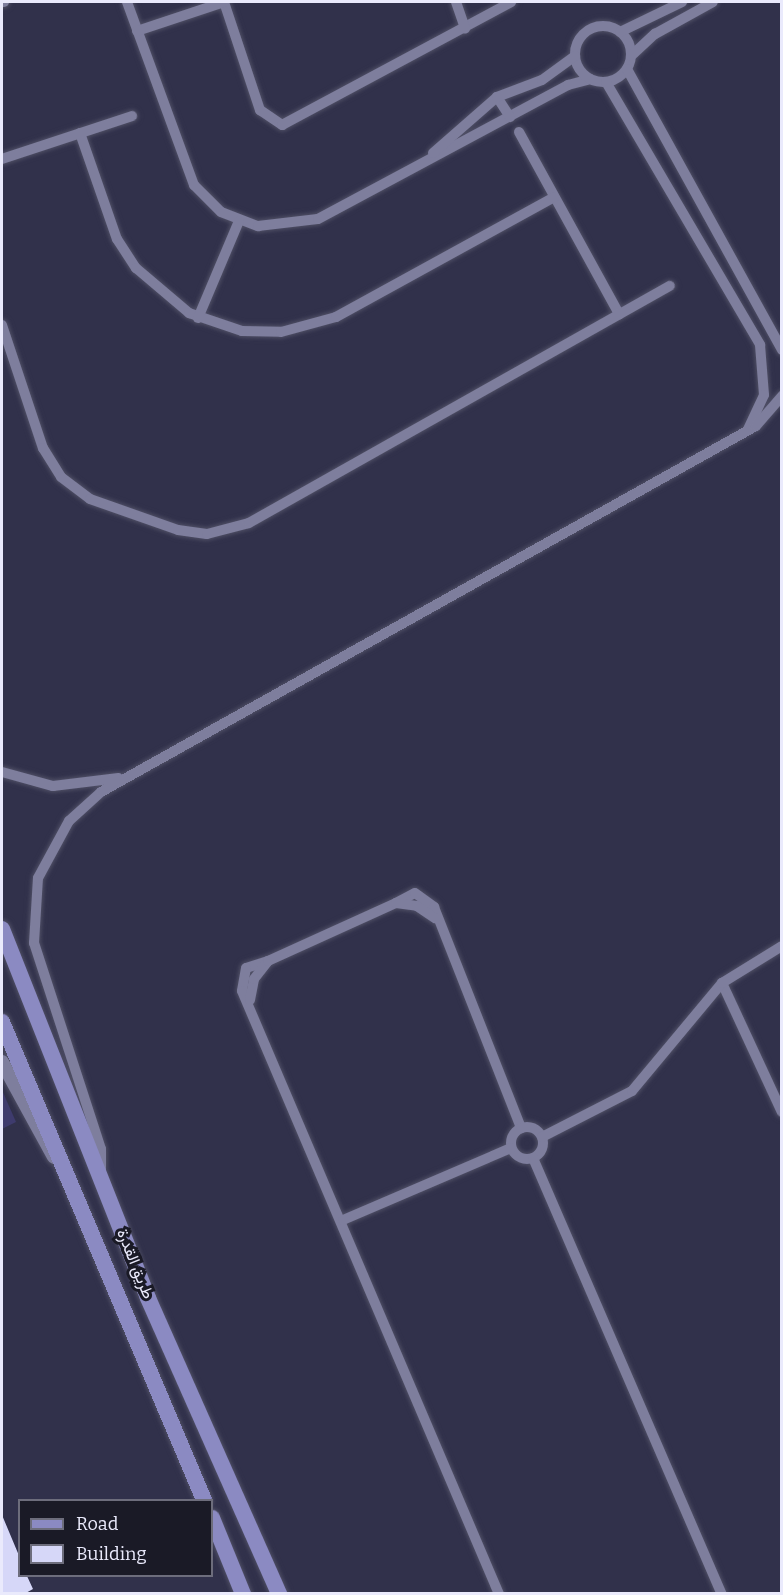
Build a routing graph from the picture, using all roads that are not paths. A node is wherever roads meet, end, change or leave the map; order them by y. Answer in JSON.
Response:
{"nodes":[{"id":1,"x":127,"y":2,"type":"edge"},
{"id":2,"x":224,"y":2,"type":"edge"},
{"id":3,"x":456,"y":2,"type":"edge"},
{"id":4,"x":511,"y":2,"type":"edge"},
{"id":5,"x":682,"y":2,"type":"edge"},
{"id":6,"x":713,"y":2,"type":"edge"},
{"id":7,"x":465,"y":28,"type":"junction"},
{"id":8,"x":137,"y":32,"type":"junction"},
{"id":9,"x":620,"y":32,"type":"junction"},
{"id":10,"x":575,"y":56,"type":"junction"},
{"id":11,"x":631,"y":56,"type":"junction"},
{"id":12,"x":627,"y":69,"type":"junction"},
{"id":13,"x":590,"y":79,"type":"junction"},
{"id":14,"x":606,"y":82,"type":"junction"},
{"id":15,"x":498,"y":97,"type":"junction"},
{"id":16,"x":132,"y":116,"type":"dead end"},
{"id":17,"x":510,"y":117,"type":"junction"},
{"id":18,"x":519,"y":132,"type":"dead end"},
{"id":19,"x":80,"y":133,"type":"junction"},
{"id":20,"x":429,"y":158,"type":"junction"},
{"id":21,"x":2,"y":159,"type":"edge"},
{"id":22,"x":554,"y":197,"type":"junction"},
{"id":23,"x":238,"y":221,"type":"junction"},
{"id":24,"x":670,"y":286,"type":"dead end"},
{"id":25,"x":618,"y":314,"type":"junction"},
{"id":26,"x":198,"y":318,"type":"junction"},
{"id":27,"x":2,"y":325,"type":"edge"},
{"id":28,"x":782,"y":350,"type":"edge"},
{"id":29,"x":782,"y":396,"type":"edge"},
{"id":30,"x":748,"y":429,"type":"junction"},
{"id":31,"x":2,"y":772,"type":"edge"},
{"id":32,"x":136,"y":774,"type":"junction"},
{"id":33,"x":2,"y":929,"type":"edge"},
{"id":34,"x":782,"y":946,"type":"edge"},
{"id":35,"x":722,"y":983,"type":"junction"},
{"id":36,"x":2,"y":1022,"type":"edge"},
{"id":37,"x":2,"y":1062,"type":"edge"},
{"id":38,"x":782,"y":1112,"type":"edge"},
{"id":39,"x":521,"y":1128,"type":"junction"},
{"id":40,"x":542,"y":1137,"type":"junction"},
{"id":41,"x":511,"y":1148,"type":"junction"},
{"id":42,"x":533,"y":1158,"type":"junction"},
{"id":43,"x":101,"y":1179,"type":"junction"},
{"id":44,"x":74,"y":1184,"type":"junction"},
{"id":45,"x":343,"y":1220,"type":"junction"},
{"id":46,"x":204,"y":1499,"type":"edge"},
{"id":47,"x":213,"y":1520,"type":"edge"},
{"id":48,"x":243,"y":1593,"type":"edge"},
{"id":49,"x":279,"y":1593,"type":"edge"},
{"id":50,"x":499,"y":1593,"type":"edge"},
{"id":51,"x":722,"y":1593,"type":"edge"}],
"edges":[{"from":1,"to":8,"type":"street"},
{"from":2,"to":7,"type":"street"},
{"from":2,"to":8,"type":"street"},
{"from":3,"to":7,"type":"street"},
{"from":4,"to":7,"type":"street"},
{"from":5,"to":9,"type":"street"},
{"from":6,"to":11,"type":"street"},
{"from":8,"to":23,"type":"street"},
{"from":9,"to":10,"type":"street"},
{"from":9,"to":11,"type":"street"},
{"from":10,"to":13,"type":"street"},
{"from":10,"to":15,"type":"street"},
{"from":11,"to":12,"type":"street"},
{"from":12,"to":14,"type":"street"},
{"from":12,"to":28,"type":"street"},
{"from":13,"to":14,"type":"street"},
{"from":13,"to":17,"type":"street"},
{"from":14,"to":30,"type":"street"},
{"from":15,"to":17,"type":"street"},
{"from":15,"to":20,"type":"street"},
{"from":16,"to":19,"type":"street"},
{"from":17,"to":20,"type":"street"},
{"from":18,"to":22,"type":"street"},
{"from":19,"to":21,"type":"street"},
{"from":19,"to":26,"type":"street"},
{"from":20,"to":23,"type":"street"},
{"from":22,"to":25,"type":"street"},
{"from":22,"to":26,"type":"street"},
{"from":23,"to":26,"type":"street"},
{"from":24,"to":25,"type":"street"},
{"from":25,"to":27,"type":"street"},
{"from":29,"to":30,"type":"street"},
{"from":30,"to":32,"type":"street"},
{"from":31,"to":32,"type":"street"},
{"from":32,"to":43,"type":"street"},
{"from":33,"to":43,"type":"main road","name":"طريق القدرة"},
{"from":34,"to":35,"type":"street"},
{"from":35,"to":38,"type":"street"},
{"from":35,"to":40,"type":"street"},
{"from":36,"to":44,"type":"main road","name":"طريق القدرة"},
{"from":37,"to":44,"type":"street"},
{"from":39,"to":40,"type":"street"},
{"from":39,"to":41,"type":"street"},
{"from":39,"to":45,"type":"street"},
{"from":40,"to":42,"type":"street"},
{"from":41,"to":42,"type":"street"},
{"from":41,"to":45,"type":"street"},
{"from":42,"to":51,"type":"street"},
{"from":43,"to":49,"type":"main road","name":"طريق القدرة"},
{"from":44,"to":46,"type":"main road","name":"طريق القدرة"},
{"from":45,"to":50,"type":"street"},
{"from":47,"to":48,"type":"main road"}]}
